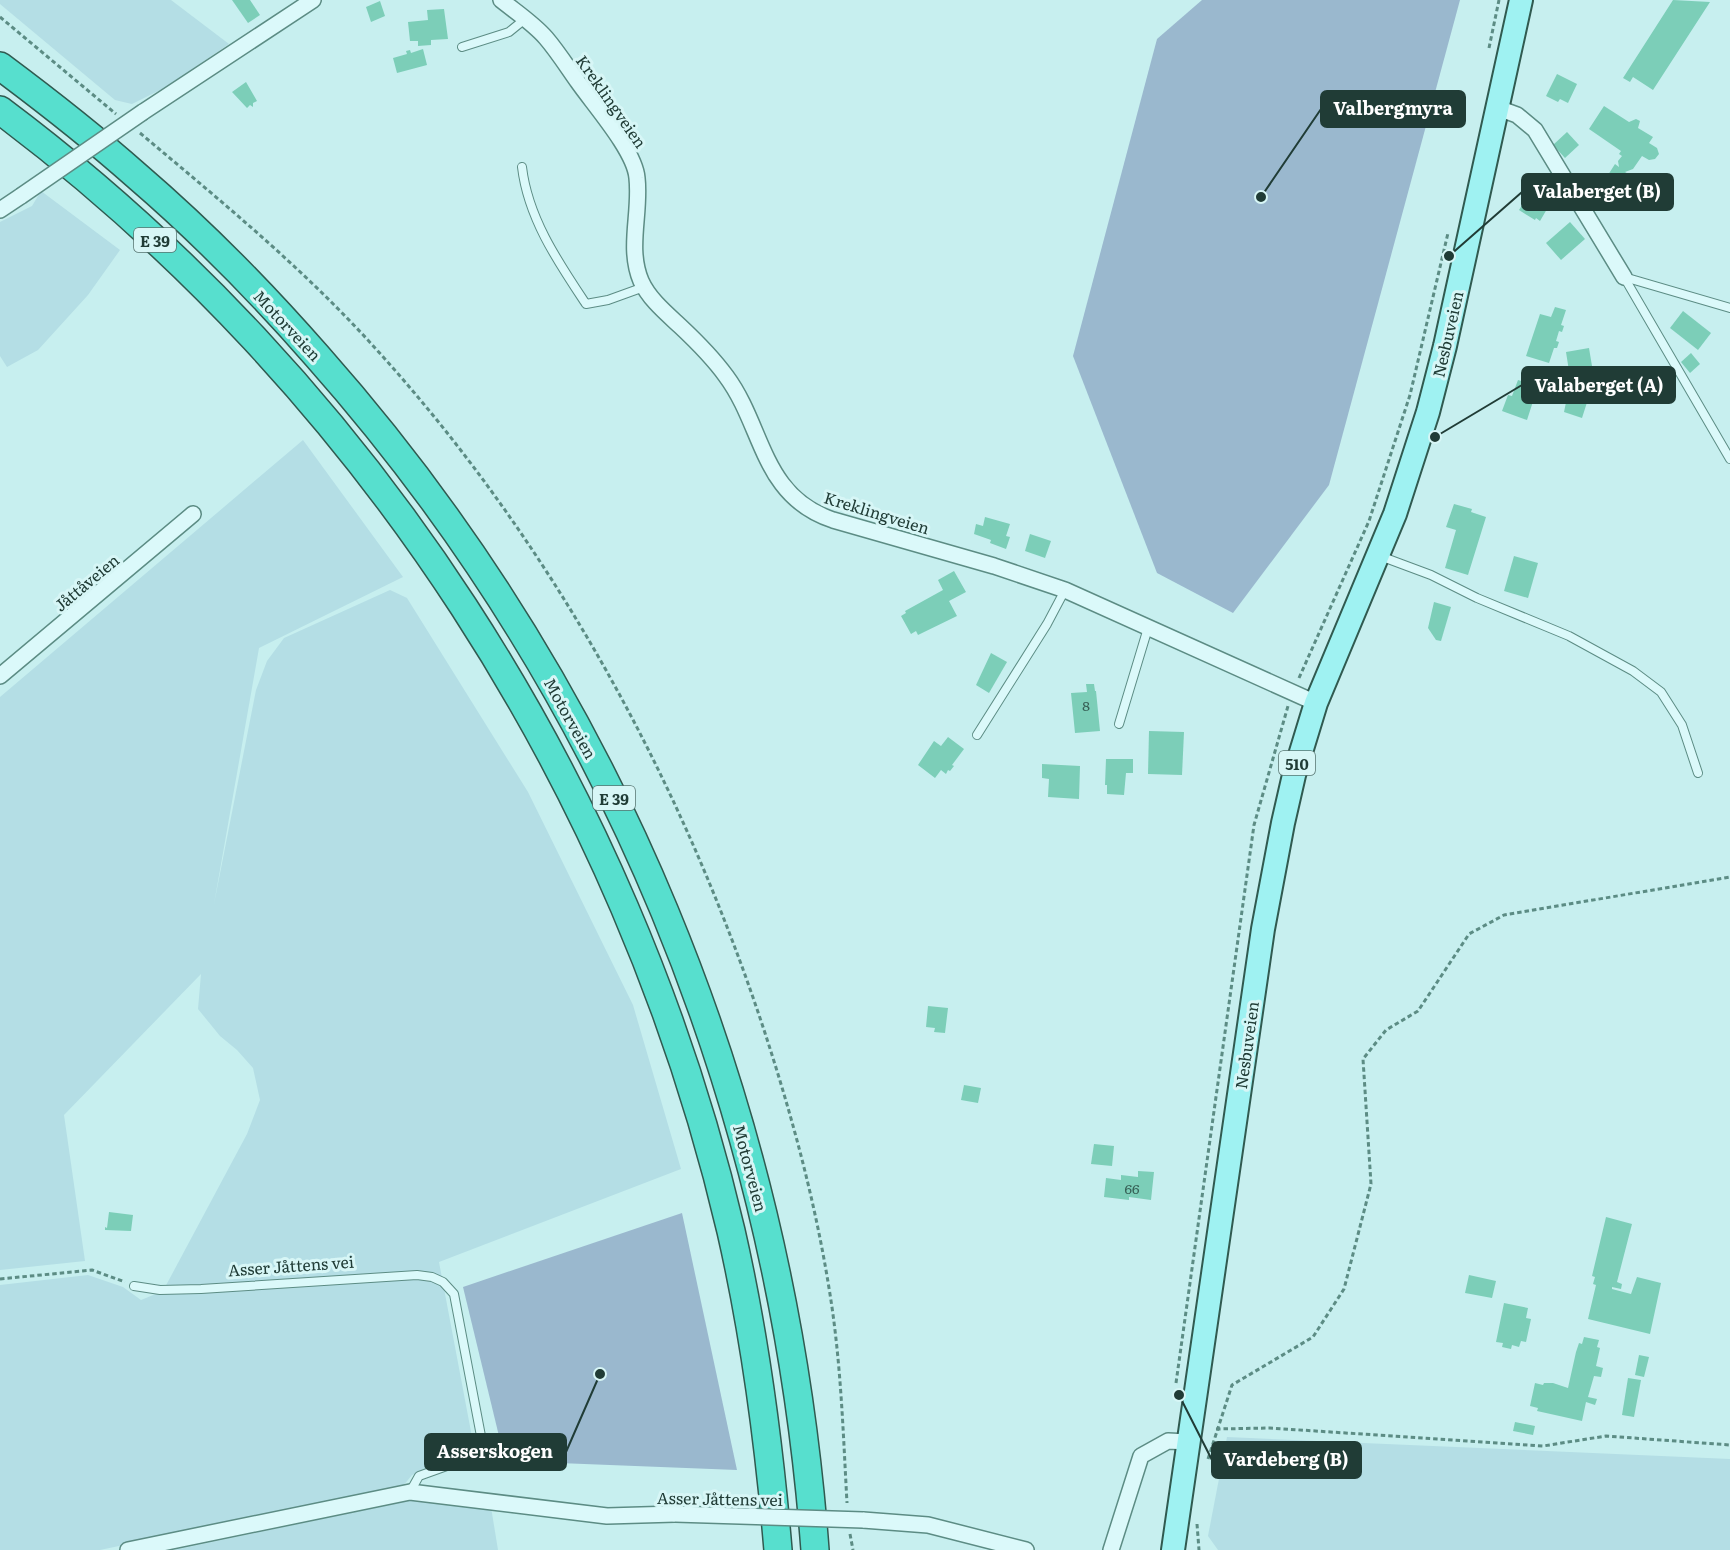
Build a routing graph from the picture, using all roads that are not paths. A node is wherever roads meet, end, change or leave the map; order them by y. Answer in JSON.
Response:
{"nodes":[{"id":1,"x":313,"y":0,"type":"edge"},
{"id":2,"x":501,"y":0,"type":"edge"},
{"id":3,"x":1521,"y":0,"type":"edge"},
{"id":4,"x":525,"y":19,"type":"junction"},
{"id":5,"x":462,"y":47,"type":"dead end"},
{"id":6,"x":0,"y":66,"type":"edge"},
{"id":7,"x":1498,"y":108,"type":"junction"},
{"id":8,"x":0,"y":110,"type":"edge"},
{"id":9,"x":522,"y":167,"type":"dead end"},
{"id":10,"x":0,"y":210,"type":"edge"},
{"id":11,"x":1624,"y":277,"type":"junction"},
{"id":12,"x":644,"y":287,"type":"junction"},
{"id":13,"x":1730,"y":308,"type":"edge"},
{"id":14,"x":1730,"y":459,"type":"edge"},
{"id":15,"x":193,"y":514,"type":"dead end"},
{"id":16,"x":1378,"y":555,"type":"junction"},
{"id":17,"x":1065,"y":590,"type":"junction"},
{"id":18,"x":1148,"y":628,"type":"junction"},
{"id":19,"x":0,"y":676,"type":"edge"},
{"id":20,"x":1316,"y":703,"type":"junction"},
{"id":21,"x":1119,"y":724,"type":"dead end"},
{"id":22,"x":977,"y":735,"type":"dead end"},
{"id":23,"x":1698,"y":773,"type":"dead end"},
{"id":24,"x":134,"y":1286,"type":"road end"},
{"id":25,"x":1188,"y":1442,"type":"junction"},
{"id":26,"x":411,"y":1492,"type":"junction"},
{"id":27,"x":128,"y":1550,"type":"edge"},
{"id":28,"x":778,"y":1550,"type":"edge"},
{"id":29,"x":815,"y":1550,"type":"edge"},
{"id":30,"x":1026,"y":1550,"type":"edge"},
{"id":31,"x":1111,"y":1550,"type":"edge"},
{"id":32,"x":1173,"y":1550,"type":"edge"}],
"edges":[{"from":1,"to":10,"type":"street","bridge":true},
{"from":2,"to":4,"type":"street","name":"Kreklingveien"},
{"from":3,"to":7,"type":"main road","name":"Nesbuveien","number":"510"},
{"from":4,"to":5,"type":"lane"},
{"from":4,"to":12,"type":"street","name":"Kreklingveien"},
{"from":6,"to":29,"type":"highway","name":"Motorveien","number":"E 39"},
{"from":7,"to":11,"type":"street"},
{"from":7,"to":16,"type":"main road","name":"Nesbuveien","number":"510"},
{"from":8,"to":28,"type":"highway","name":"Motorveien","number":"E 39"},
{"from":9,"to":12,"type":"lane"},
{"from":11,"to":13,"type":"lane"},
{"from":11,"to":14,"type":"lane"},
{"from":12,"to":17,"type":"street","name":"Kreklingveien"},
{"from":15,"to":19,"type":"street","name":"Jåttåveien"},
{"from":16,"to":20,"type":"main road","name":"Nesbuveien","number":"510"},
{"from":16,"to":23,"type":"lane"},
{"from":17,"to":18,"type":"street","name":"Kreklingveien"},
{"from":17,"to":22,"type":"lane"},
{"from":18,"to":20,"type":"street","name":"Kreklingveien"},
{"from":18,"to":21,"type":"lane"},
{"from":20,"to":25,"type":"main road","name":"Nesbuveien","number":"510"},
{"from":24,"to":26,"type":"lane","name":"Asser Jåttens vei"},
{"from":25,"to":31,"type":"street"},
{"from":25,"to":32,"type":"main road","name":"Nesbuveien","number":"510"},
{"from":26,"to":27,"type":"street","name":"Asser Jåttens vei"},
{"from":26,"to":30,"type":"street","name":"Asser Jåttens vei","bridge":true}]}
